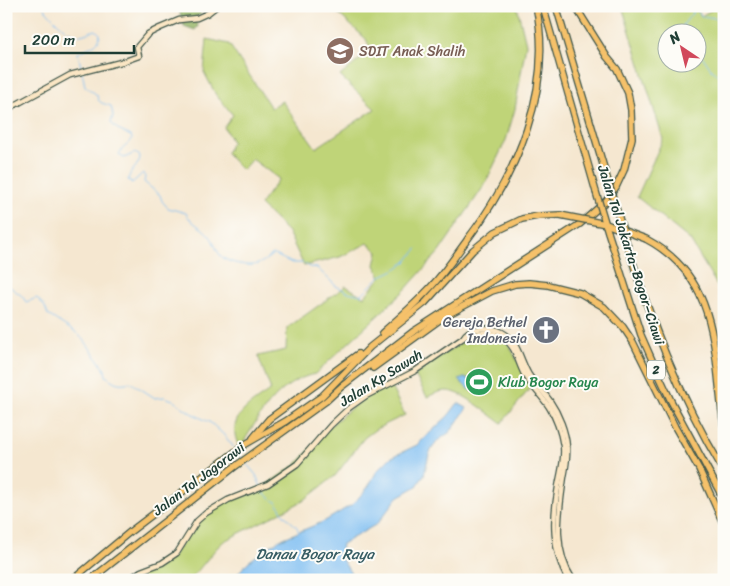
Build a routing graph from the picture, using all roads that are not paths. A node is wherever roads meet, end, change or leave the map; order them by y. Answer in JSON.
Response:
{"nodes":[{"id":1,"x":217,"y":6,"type":"edge"},
{"id":2,"x":536,"y":6,"type":"edge"},
{"id":3,"x":543,"y":6,"type":"edge"},
{"id":4,"x":556,"y":6,"type":"edge"},
{"id":5,"x":575,"y":6,"type":"edge"},
{"id":6,"x":6,"y":110,"type":"edge"},
{"id":7,"x":462,"y":338,"type":"junction"},
{"id":8,"x":326,"y":401,"type":"junction"},
{"id":9,"x":724,"y":427,"type":"edge"},
{"id":10,"x":252,"y":439,"type":"junction"},
{"id":11,"x":724,"y":471,"type":"edge"},
{"id":12,"x":724,"y":500,"type":"edge"},
{"id":13,"x":724,"y":525,"type":"edge"},
{"id":14,"x":72,"y":580,"type":"edge"},
{"id":15,"x":90,"y":580,"type":"edge"},
{"id":16,"x":128,"y":580,"type":"edge"},
{"id":17,"x":568,"y":580,"type":"edge"},
{"id":18,"x":574,"y":580,"type":"edge"}],
"edges":[{"from":1,"to":6,"type":"street"},
{"from":2,"to":10,"type":"highway"},
{"from":3,"to":12,"type":"highway","name":"Jalan Tol Jakarta–Bogor–Ciawi","number":"2","bridge":true},
{"from":4,"to":11,"type":"highway","name":"Jalan Tol Jakarta–Bogor–Ciawi","number":"2","bridge":true},
{"from":5,"to":8,"type":"highway"},
{"from":7,"to":16,"type":"street","name":"Jalan Kp Sawah"},
{"from":7,"to":17,"type":"street"},
{"from":7,"to":18,"type":"street"},
{"from":8,"to":13,"type":"highway"},
{"from":8,"to":15,"type":"highway","name":"Jalan Tol Jagorawi"},
{"from":9,"to":10,"type":"highway","bridge":true},
{"from":10,"to":14,"type":"highway","name":"Jalan Tol Jagorawi"}]}
